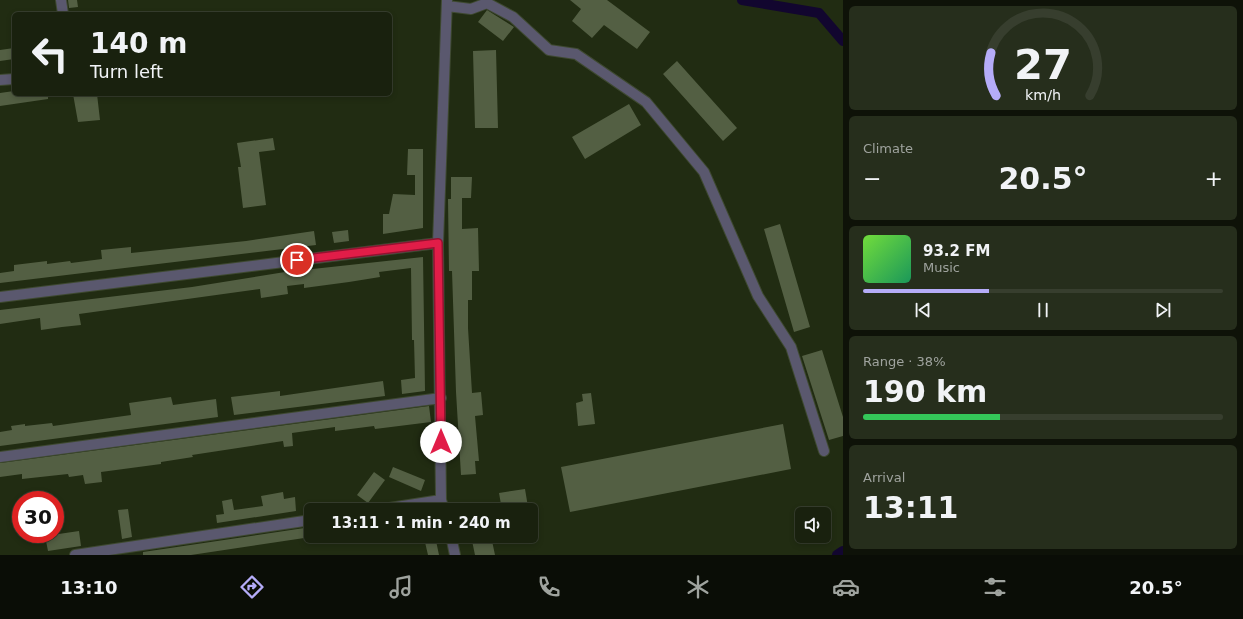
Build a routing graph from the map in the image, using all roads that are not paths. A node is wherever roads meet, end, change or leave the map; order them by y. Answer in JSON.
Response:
{"nodes":[{"id":1,"x":61,"y":0,"type":"edge"},
{"id":2,"x":447,"y":3,"type":"edge"},
{"id":3,"x":63,"y":12,"type":"edge"},
{"id":4,"x":12,"y":79,"type":"edge"},
{"id":5,"x":0,"y":80,"type":"edge"},
{"id":6,"x":438,"y":243,"type":"junction"},
{"id":7,"x":0,"y":297,"type":"edge"},
{"id":8,"x":441,"y":398,"type":"junction"},
{"id":9,"x":824,"y":451,"type":"dead end"},
{"id":10,"x":0,"y":457,"type":"edge"},
{"id":11,"x":443,"y":503,"type":"edge"},
{"id":12,"x":304,"y":521,"type":"edge"},
{"id":13,"x":452,"y":543,"type":"edge"},
{"id":14,"x":75,"y":555,"type":"edge"},
{"id":15,"x":455,"y":555,"type":"edge"}],
"edges":[{"from":1,"to":3,"type":"street"},
{"from":2,"to":6,"type":"street"},
{"from":2,"to":9,"type":"street"},
{"from":4,"to":5,"type":"street"},
{"from":6,"to":7,"type":"street"},
{"from":6,"to":8,"type":"street"},
{"from":8,"to":10,"type":"street"},
{"from":8,"to":11,"type":"street"},
{"from":12,"to":14,"type":"street"},
{"from":13,"to":15,"type":"street"}]}
